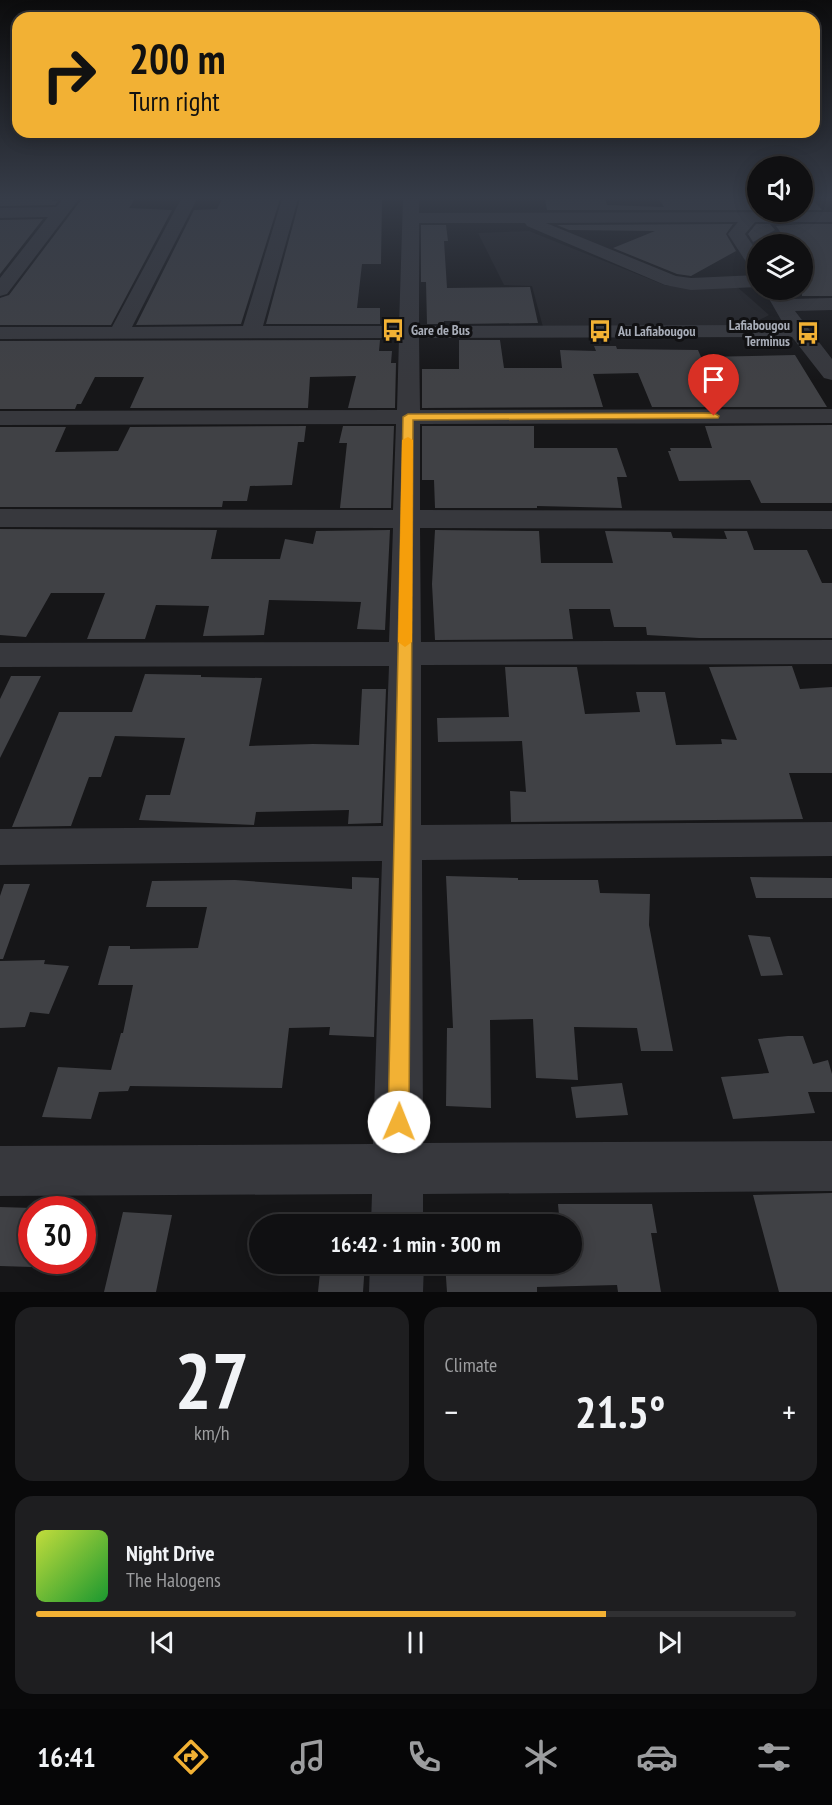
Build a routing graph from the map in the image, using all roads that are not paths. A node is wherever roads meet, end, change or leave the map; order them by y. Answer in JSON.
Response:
{"nodes":[{"id":1,"x":24,"y":259,"type":"edge"},
{"id":2,"x":158,"y":259,"type":"edge"},
{"id":3,"x":272,"y":259,"type":"edge"},
{"id":4,"x":410,"y":259,"type":"edge"},
{"id":5,"x":620,"y":259,"type":"edge"},
{"id":6,"x":747,"y":281,"type":"edge"},
{"id":7,"x":0,"y":291,"type":"edge"},
{"id":8,"x":781,"y":300,"type":"edge"},
{"id":9,"x":802,"y":300,"type":"edge"},
{"id":10,"x":832,"y":304,"type":"edge"},
{"id":11,"x":798,"y":331,"type":"junction"},
{"id":12,"x":0,"y":333,"type":"edge"},
{"id":13,"x":119,"y":333,"type":"junction"},
{"id":14,"x":251,"y":333,"type":"junction"},
{"id":15,"x":409,"y":333,"type":"junction"},
{"id":16,"x":832,"y":373,"type":"edge"},
{"id":17,"x":832,"y":416,"type":"edge"},
{"id":18,"x":408,"y":417,"type":"junction"},
{"id":19,"x":0,"y":418,"type":"edge"},
{"id":20,"x":0,"y":518,"type":"edge"},
{"id":21,"x":406,"y":518,"type":"junction"},
{"id":22,"x":832,"y":520,"type":"edge"},
{"id":23,"x":832,"y":652,"type":"edge"},
{"id":24,"x":405,"y":653,"type":"junction"},
{"id":25,"x":0,"y":655,"type":"edge"},
{"id":26,"x":832,"y":839,"type":"edge"},
{"id":27,"x":402,"y":843,"type":"junction"},
{"id":28,"x":0,"y":847,"type":"edge"},
{"id":29,"x":832,"y":1166,"type":"edge"},
{"id":30,"x":398,"y":1169,"type":"junction"},
{"id":31,"x":0,"y":1171,"type":"edge"},
{"id":32,"x":397,"y":1214,"type":"edge"},
{"id":33,"x":397,"y":1274,"type":"edge"},
{"id":34,"x":396,"y":1292,"type":"edge"}],
"edges":[{"from":1,"to":7,"type":"street"},
{"from":2,"to":13,"type":"street"},
{"from":3,"to":14,"type":"street"},
{"from":4,"to":15,"type":"street"},
{"from":5,"to":6,"type":"street"},
{"from":8,"to":11,"type":"street"},
{"from":9,"to":10,"type":"street"},
{"from":11,"to":15,"type":"street"},
{"from":11,"to":16,"type":"street"},
{"from":12,"to":13,"type":"street"},
{"from":13,"to":14,"type":"street"},
{"from":14,"to":15,"type":"street"},
{"from":15,"to":18,"type":"street"},
{"from":17,"to":18,"type":"street"},
{"from":18,"to":19,"type":"street"},
{"from":18,"to":21,"type":"street"},
{"from":20,"to":21,"type":"street"},
{"from":21,"to":22,"type":"street"},
{"from":21,"to":24,"type":"street"},
{"from":23,"to":24,"type":"street"},
{"from":24,"to":25,"type":"street"},
{"from":24,"to":27,"type":"street"},
{"from":26,"to":27,"type":"street"},
{"from":27,"to":28,"type":"street"},
{"from":27,"to":30,"type":"street"},
{"from":29,"to":30,"type":"street"},
{"from":30,"to":31,"type":"street"},
{"from":30,"to":32,"type":"street"},
{"from":33,"to":34,"type":"street"}]}
